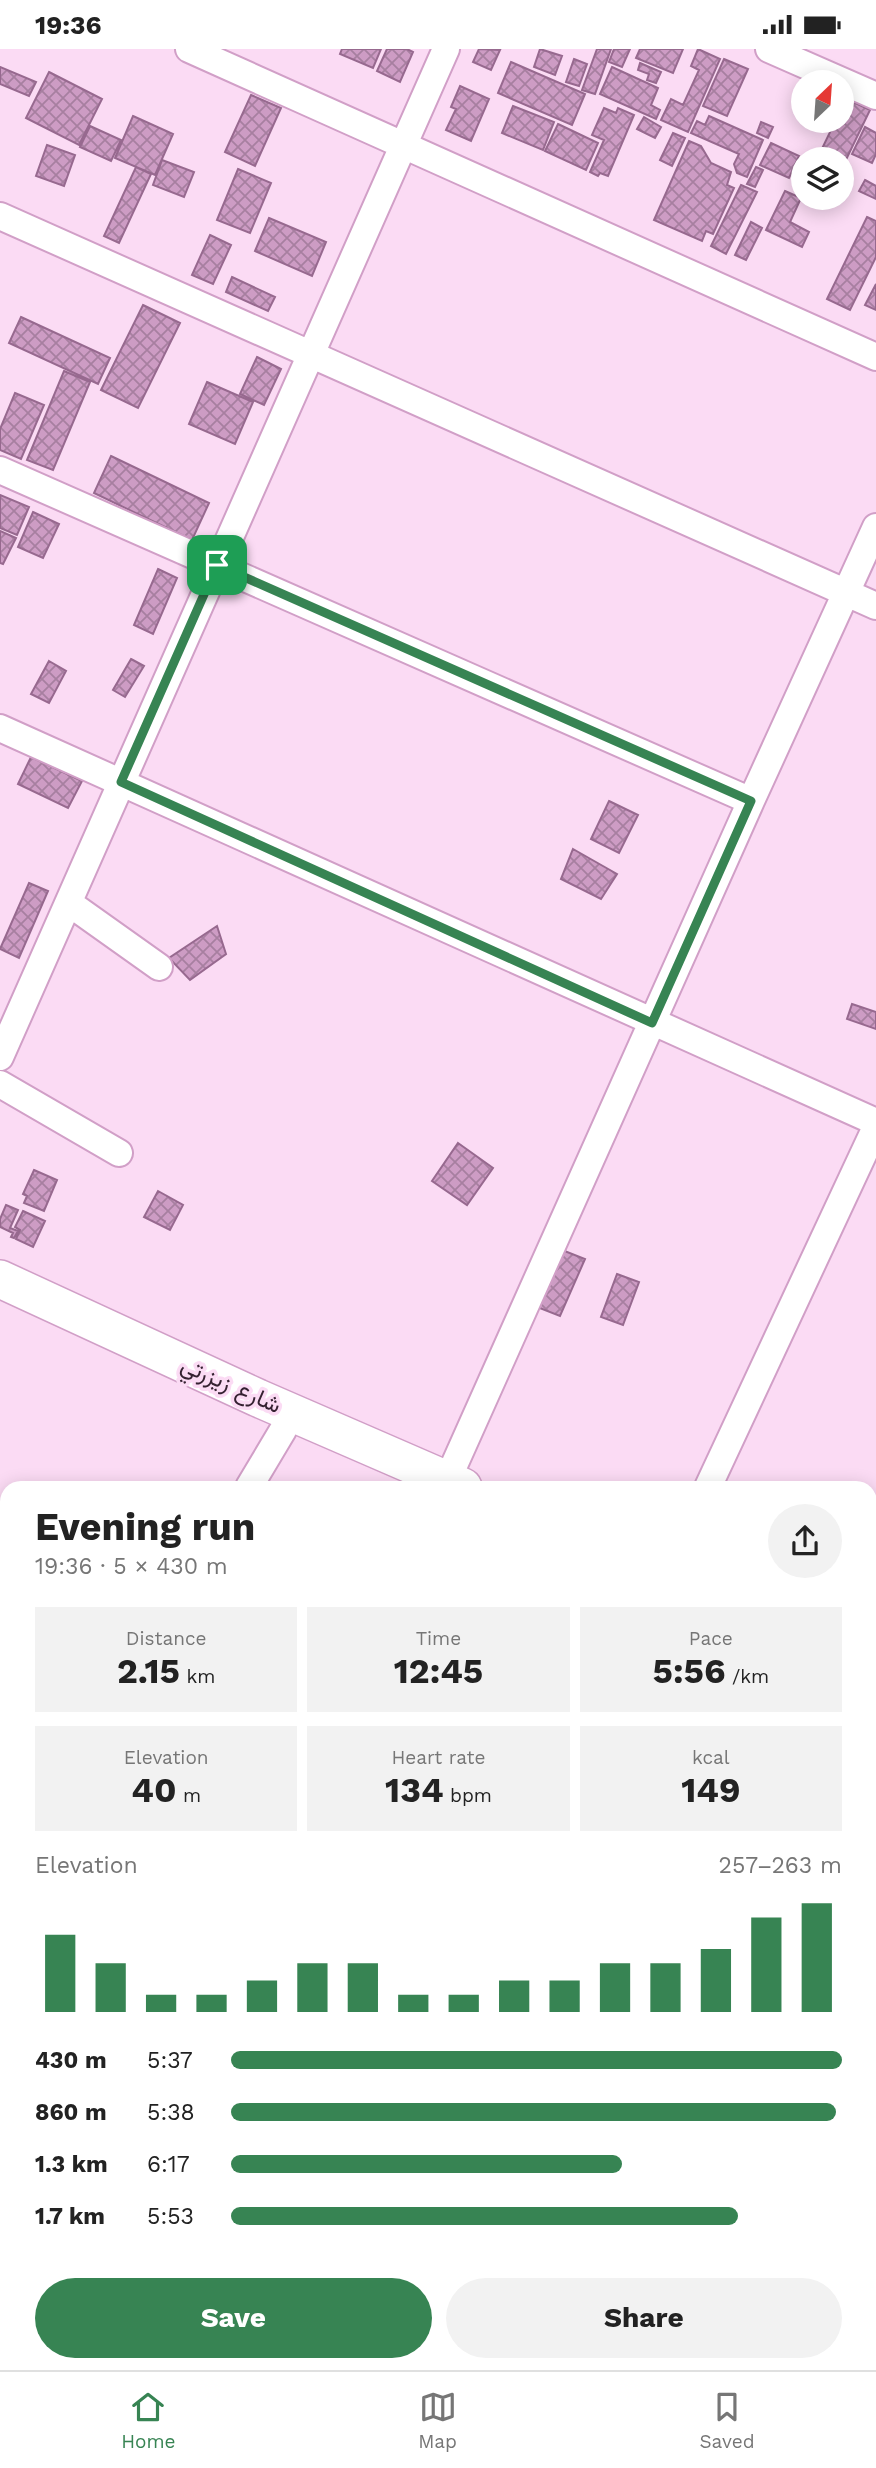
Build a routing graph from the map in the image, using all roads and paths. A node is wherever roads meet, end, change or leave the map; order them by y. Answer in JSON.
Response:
{"nodes":[{"id":1,"x":189,"y":49,"type":"edge"},
{"id":2,"x":446,"y":49,"type":"edge"},
{"id":3,"x":769,"y":49,"type":"edge"},
{"id":4,"x":876,"y":96,"type":"edge"},
{"id":5,"x":405,"y":145,"type":"junction"},
{"id":6,"x":0,"y":216,"type":"edge"},
{"id":7,"x":310,"y":353,"type":"junction"},
{"id":8,"x":876,"y":357,"type":"edge"},
{"id":9,"x":0,"y":470,"type":"edge"},
{"id":10,"x":876,"y":527,"type":"edge"},
{"id":11,"x":217,"y":565,"type":"junction"},
{"id":12,"x":848,"y":592,"type":"junction"},
{"id":13,"x":876,"y":606,"type":"edge"},
{"id":14,"x":0,"y":727,"type":"edge"},
{"id":15,"x":121,"y":782,"type":"junction"},
{"id":16,"x":751,"y":801,"type":"junction"},
{"id":17,"x":69,"y":903,"type":"junction"},
{"id":18,"x":159,"y":967,"type":"dead end"},
{"id":19,"x":11,"y":1008,"type":"edge"},
{"id":20,"x":652,"y":1023,"type":"junction"},
{"id":21,"x":0,"y":1057,"type":"edge"},
{"id":22,"x":0,"y":1084,"type":"edge"},
{"id":23,"x":876,"y":1125,"type":"edge"},
{"id":24,"x":119,"y":1153,"type":"dead end"},
{"id":25,"x":0,"y":1279,"type":"edge"},
{"id":26,"x":0,"y":1300,"type":"edge"},
{"id":27,"x":283,"y":1430,"type":"junction"},
{"id":28,"x":253,"y":1481,"type":"edge"},
{"id":29,"x":430,"y":1481,"type":"edge"},
{"id":30,"x":433,"y":1481,"type":"edge"},
{"id":31,"x":444,"y":1481,"type":"edge"},
{"id":32,"x":711,"y":1481,"type":"edge"}],
"edges":[{"from":1,"to":5,"type":"street"},
{"from":2,"to":5,"type":"street"},
{"from":3,"to":4,"type":"street"},
{"from":5,"to":7,"type":"street"},
{"from":5,"to":8,"type":"street"},
{"from":6,"to":7,"type":"street"},
{"from":7,"to":11,"type":"street"},
{"from":7,"to":12,"type":"street"},
{"from":9,"to":11,"type":"street"},
{"from":10,"to":12,"type":"street"},
{"from":11,"to":15,"type":"street"},
{"from":11,"to":16,"type":"street"},
{"from":12,"to":13,"type":"street"},
{"from":12,"to":16,"type":"street"},
{"from":14,"to":15,"type":"street"},
{"from":15,"to":17,"type":"street"},
{"from":15,"to":20,"type":"street"},
{"from":16,"to":20,"type":"street"},
{"from":17,"to":18,"type":"street"},
{"from":17,"to":19,"type":"street"},
{"from":19,"to":21,"type":"street"},
{"from":20,"to":23,"type":"street"},
{"from":20,"to":31,"type":"street"},
{"from":22,"to":24,"type":"street"},
{"from":23,"to":32,"type":"street"},
{"from":25,"to":30,"type":"street","name":"شارع زيزرتي"},
{"from":26,"to":27,"type":"street","name":"شارع زيزرتي"},
{"from":27,"to":28,"type":"street"},
{"from":27,"to":29,"type":"street","name":"شارع زيزرتي"}]}
